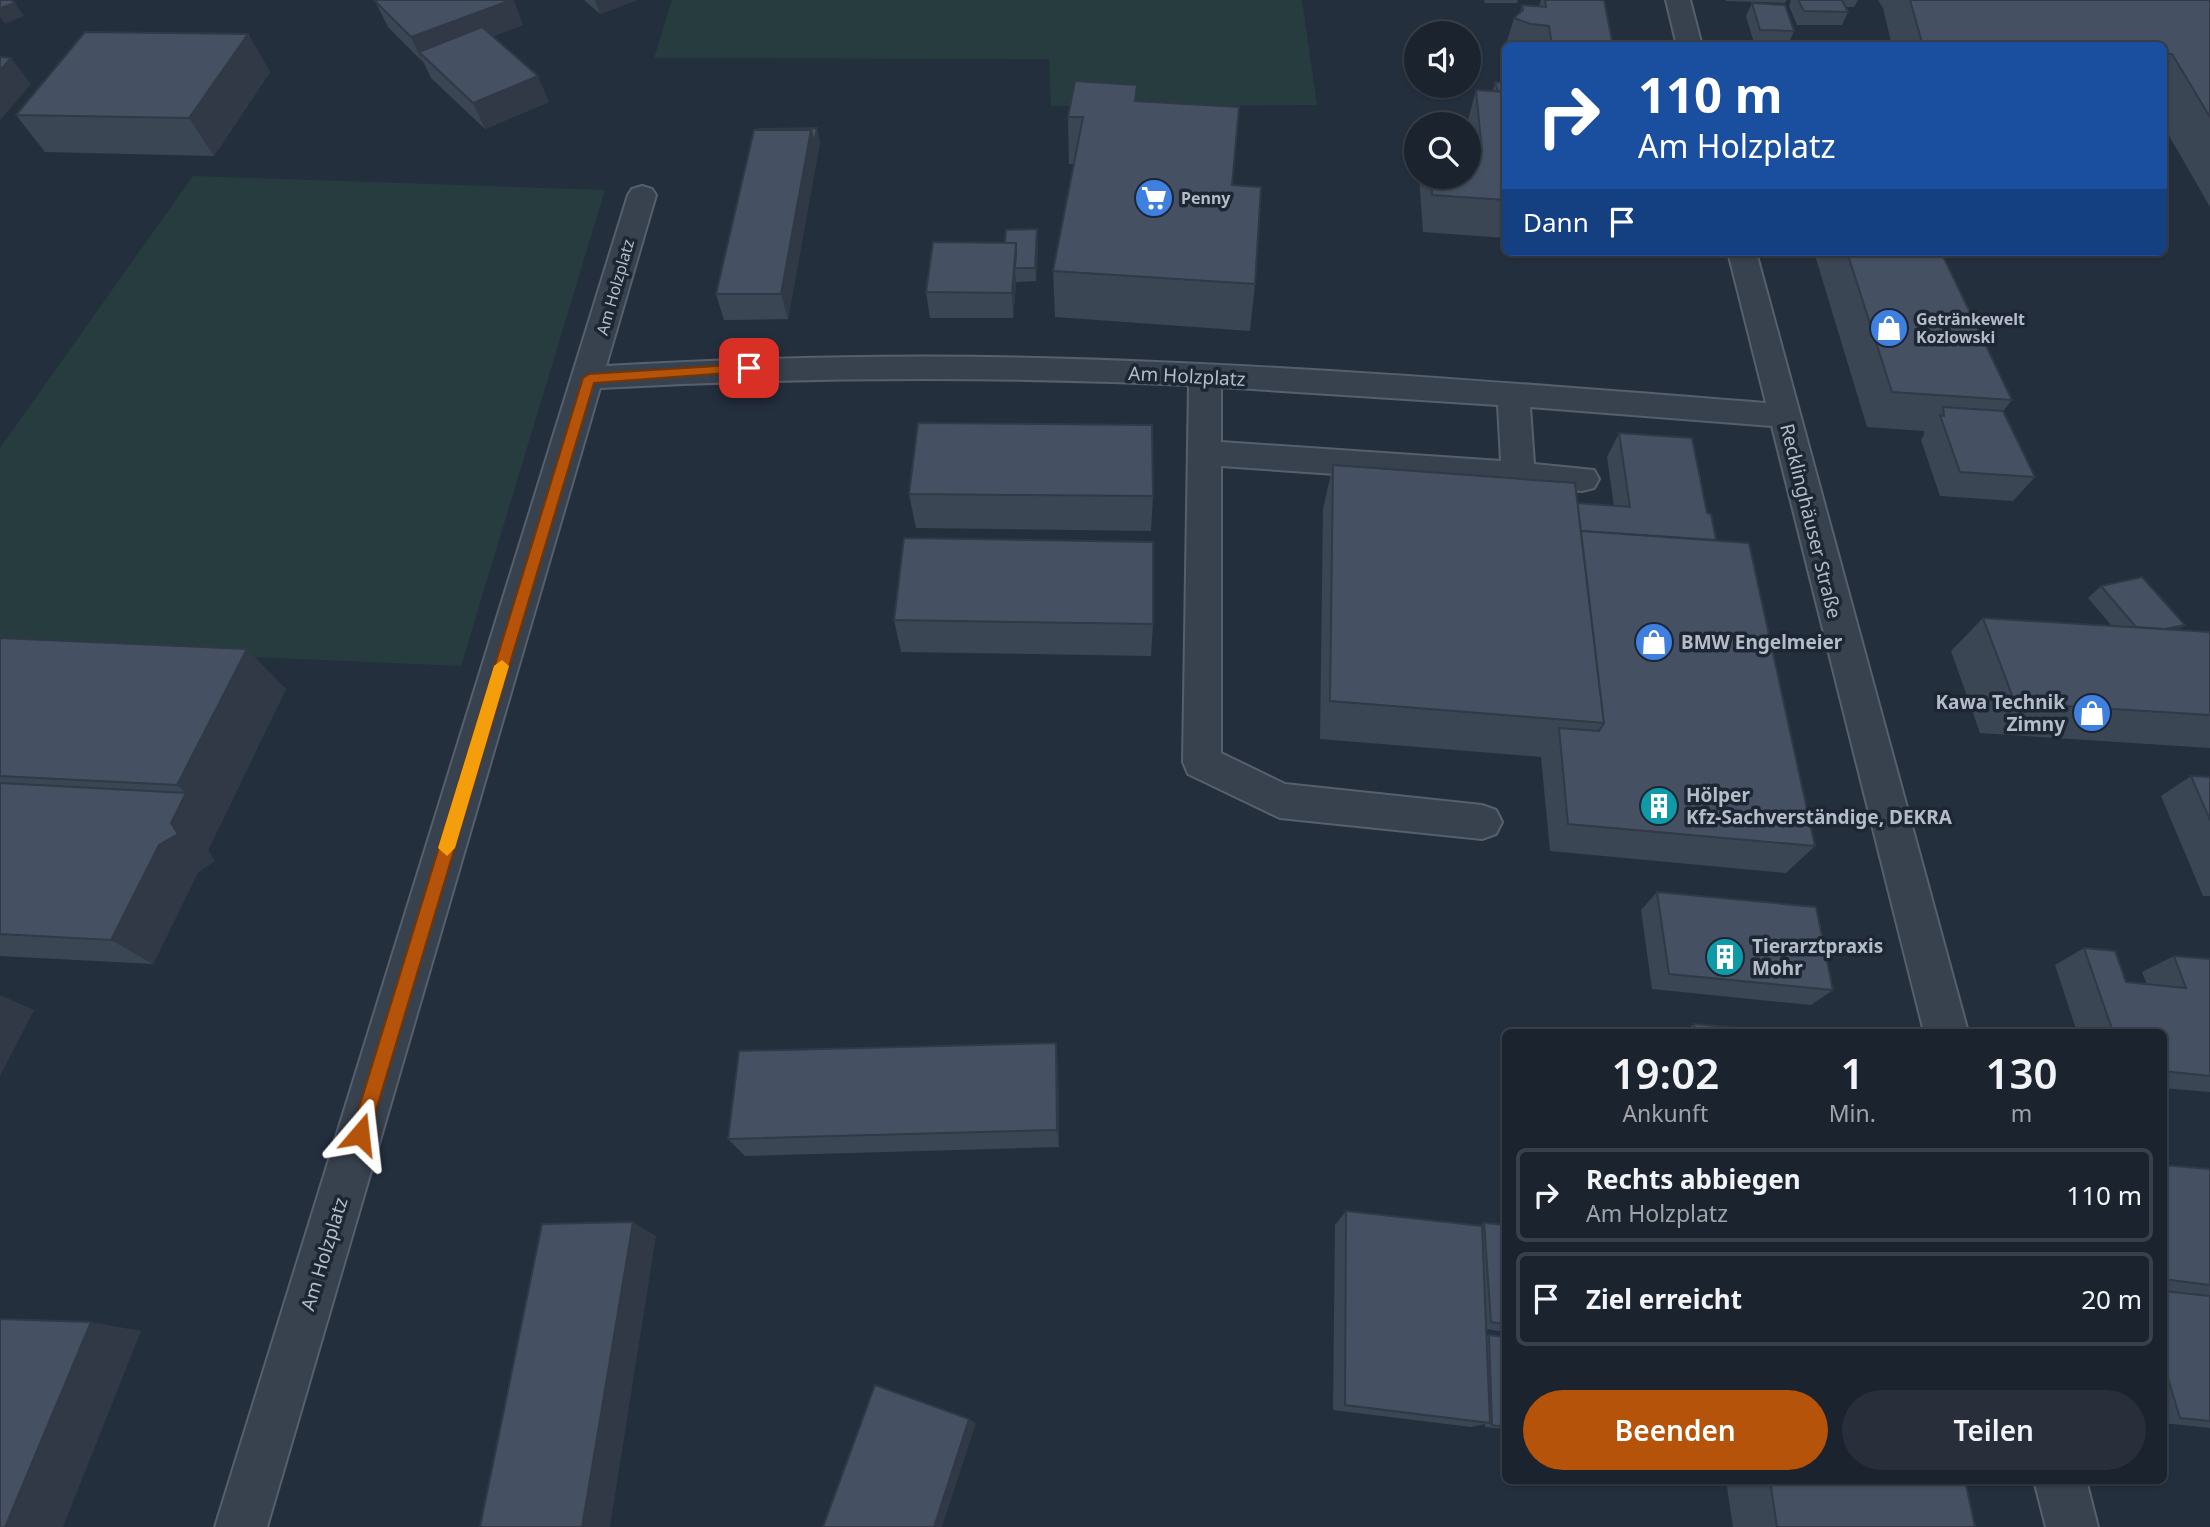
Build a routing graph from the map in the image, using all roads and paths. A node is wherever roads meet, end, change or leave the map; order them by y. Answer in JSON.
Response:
{"nodes":[{"id":1,"x":1678,"y":0,"type":"edge"},
{"id":2,"x":1689,"y":42,"type":"edge"},
{"id":3,"x":642,"y":195,"type":"dead end"},
{"id":4,"x":1743,"y":256,"type":"edge"},
{"id":5,"x":1205,"y":377,"type":"junction"},
{"id":6,"x":589,"y":378,"type":"junction"},
{"id":7,"x":1513,"y":394,"type":"junction"},
{"id":8,"x":1784,"y":416,"type":"junction"},
{"id":9,"x":1204,"y":453,"type":"junction"},
{"id":10,"x":1518,"y":474,"type":"junction"},
{"id":11,"x":1582,"y":479,"type":"dead end"},
{"id":12,"x":1482,"y":822,"type":"dead end"},
{"id":13,"x":1945,"y":1029,"type":"edge"},
{"id":14,"x":2061,"y":1484,"type":"edge"},
{"id":15,"x":241,"y":1527,"type":"edge"},
{"id":16,"x":2072,"y":1527,"type":"edge"}],
"edges":[{"from":1,"to":2,"type":"street"},
{"from":3,"to":6,"type":"street","name":"Am Holzplatz"},
{"from":4,"to":8,"type":"street","name":"Recklinghäuser Straße"},
{"from":5,"to":6,"type":"street","name":"Am Holzplatz"},
{"from":5,"to":7,"type":"street","name":"Am Holzplatz"},
{"from":5,"to":9,"type":"street"},
{"from":6,"to":15,"type":"street","name":"Am Holzplatz"},
{"from":7,"to":8,"type":"street","name":"Am Holzplatz"},
{"from":7,"to":10,"type":"street"},
{"from":8,"to":13,"type":"street","name":"Recklinghäuser Straße"},
{"from":9,"to":10,"type":"street"},
{"from":9,"to":12,"type":"street"},
{"from":10,"to":11,"type":"street"},
{"from":14,"to":16,"type":"street"}]}
